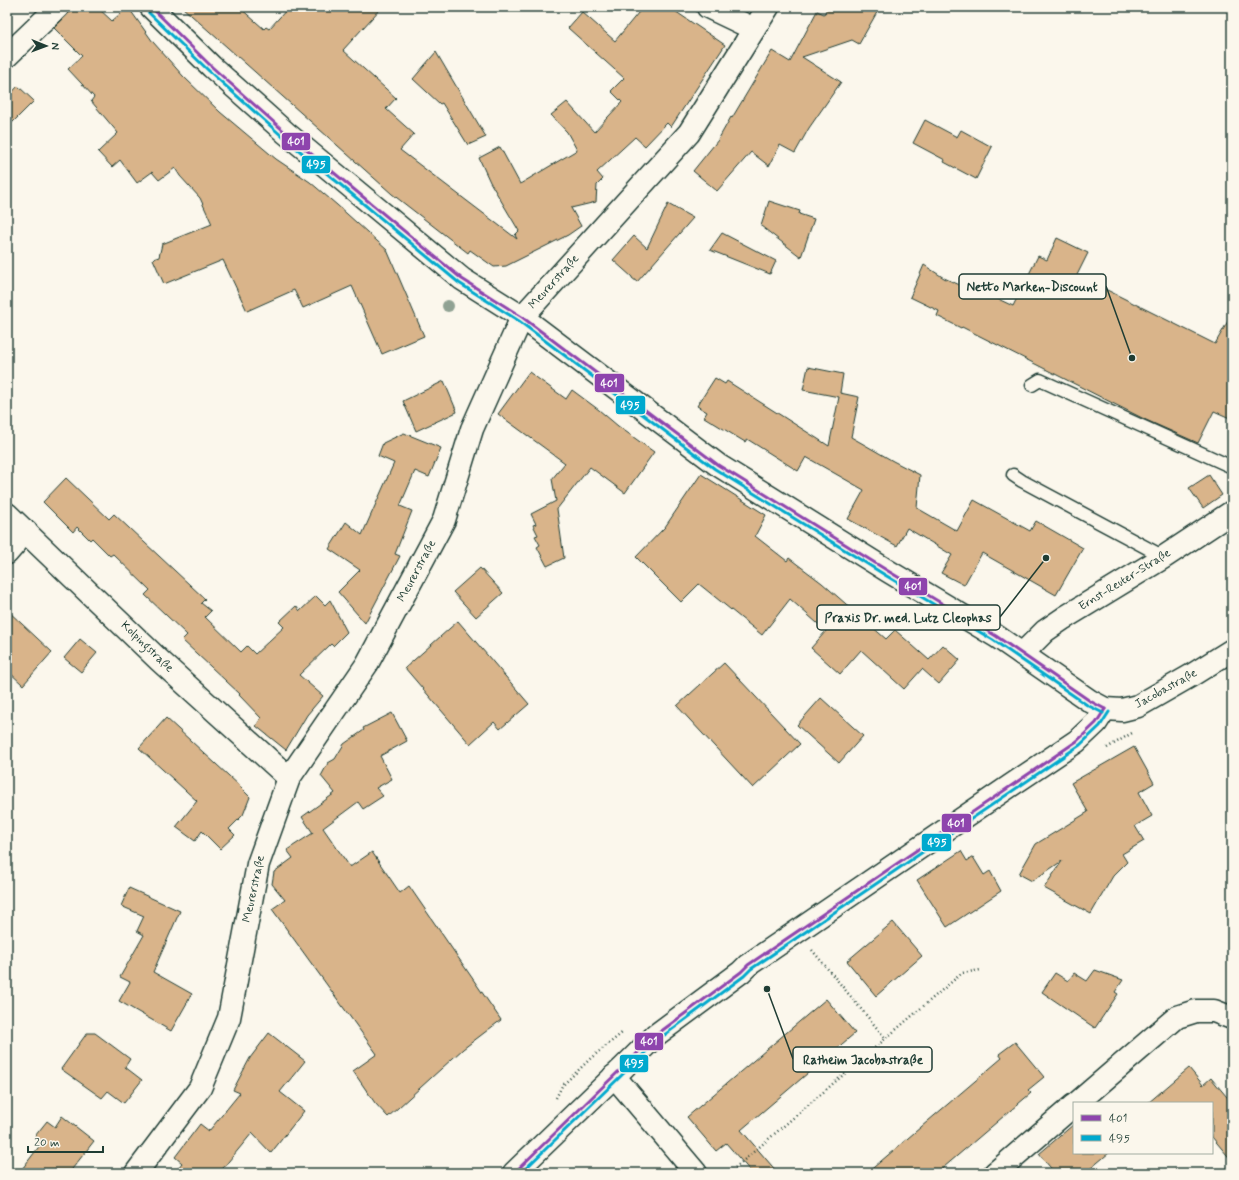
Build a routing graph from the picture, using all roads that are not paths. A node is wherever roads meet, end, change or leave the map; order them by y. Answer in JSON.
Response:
{"nodes":[{"id":1,"x":58,"y":7,"type":"edge"},
{"id":2,"x":151,"y":7,"type":"edge"},
{"id":3,"x":708,"y":7,"type":"edge"},
{"id":4,"x":768,"y":7,"type":"edge"},
{"id":5,"x":754,"y":29,"type":"junction"},
{"id":6,"x":7,"y":56,"type":"edge"},
{"id":7,"x":522,"y":317,"type":"junction"},
{"id":8,"x":1032,"y":385,"type":"dead end"},
{"id":9,"x":1232,"y":467,"type":"edge"},
{"id":10,"x":1013,"y":475,"type":"dead end"},
{"id":11,"x":1232,"y":512,"type":"edge"},
{"id":12,"x":7,"y":514,"type":"edge"},
{"id":13,"x":26,"y":531,"type":"junction"},
{"id":14,"x":7,"y":553,"type":"edge"},
{"id":15,"x":1164,"y":557,"type":"junction"},
{"id":16,"x":1232,"y":650,"type":"edge"},
{"id":17,"x":1022,"y":654,"type":"junction"},
{"id":18,"x":1105,"y":709,"type":"junction"},
{"id":19,"x":289,"y":778,"type":"junction"},
{"id":20,"x":1232,"y":1018,"type":"edge"},
{"id":21,"x":614,"y":1076,"type":"junction"},
{"id":22,"x":1078,"y":1102,"type":"edge"},
{"id":23,"x":1073,"y":1106,"type":"edge"},
{"id":24,"x":1008,"y":1169,"type":"edge"},
{"id":25,"x":136,"y":1173,"type":"edge"},
{"id":26,"x":514,"y":1173,"type":"edge"},
{"id":27,"x":696,"y":1173,"type":"edge"}],
"edges":[{"from":1,"to":6,"type":"street"},
{"from":2,"to":7,"type":"street"},
{"from":3,"to":5,"type":"street"},
{"from":4,"to":5,"type":"street","name":"Meurerstraße"},
{"from":5,"to":7,"type":"street","name":"Meurerstraße"},
{"from":7,"to":17,"type":"street"},
{"from":7,"to":19,"type":"street","name":"Meurerstraße"},
{"from":8,"to":9,"type":"lane"},
{"from":10,"to":15,"type":"lane"},
{"from":11,"to":15,"type":"street","name":"Ernst-Reuter-Straße"},
{"from":12,"to":13,"type":"street","name":"Kolpingstraße"},
{"from":13,"to":14,"type":"street"},
{"from":13,"to":19,"type":"street","name":"Kolpingstraße"},
{"from":15,"to":17,"type":"street","name":"Ernst-Reuter-Straße"},
{"from":16,"to":18,"type":"street","name":"Jacobastraße"},
{"from":17,"to":18,"type":"street"},
{"from":18,"to":21,"type":"street"},
{"from":19,"to":25,"type":"street","name":"Meurerstraße"},
{"from":20,"to":22,"type":"street"},
{"from":21,"to":26,"type":"street"},
{"from":21,"to":27,"type":"street"},
{"from":23,"to":24,"type":"street"}]}
